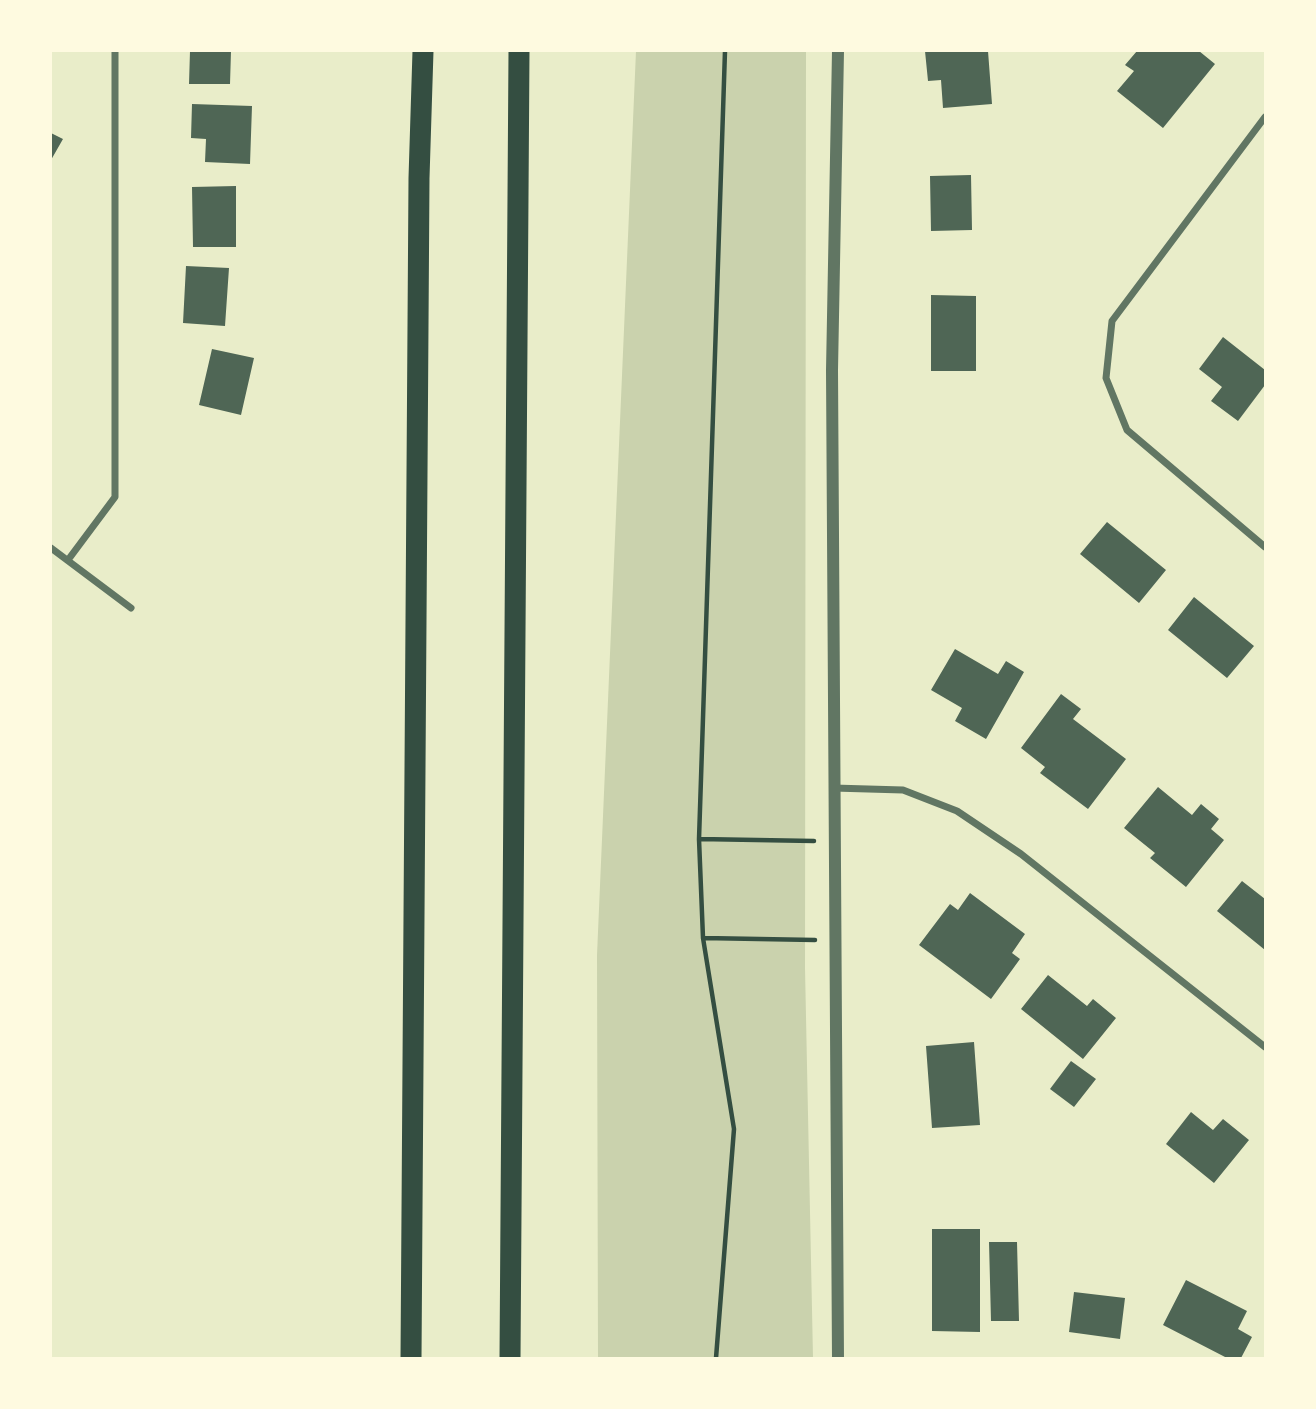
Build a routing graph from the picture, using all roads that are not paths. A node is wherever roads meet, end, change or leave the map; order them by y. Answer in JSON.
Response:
{"nodes":[{"id":1,"x":114,"y":51,"type":"edge"},
{"id":2,"x":423,"y":51,"type":"edge"},
{"id":3,"x":519,"y":51,"type":"edge"},
{"id":4,"x":838,"y":51,"type":"edge"},
{"id":5,"x":1265,"y":117,"type":"edge"},
{"id":6,"x":1265,"y":547,"type":"edge"},
{"id":7,"x":51,"y":548,"type":"edge"},
{"id":8,"x":68,"y":561,"type":"junction"},
{"id":9,"x":131,"y":608,"type":"dead end"},
{"id":10,"x":832,"y":788,"type":"junction"},
{"id":11,"x":1265,"y":1047,"type":"edge"},
{"id":12,"x":411,"y":1358,"type":"edge"},
{"id":13,"x":510,"y":1358,"type":"edge"},
{"id":14,"x":838,"y":1358,"type":"edge"}],
"edges":[{"from":1,"to":8,"type":"street"},
{"from":2,"to":12,"type":"highway"},
{"from":3,"to":13,"type":"highway"},
{"from":4,"to":10,"type":"street"},
{"from":5,"to":6,"type":"street"},
{"from":7,"to":8,"type":"street"},
{"from":8,"to":9,"type":"street"},
{"from":10,"to":11,"type":"street"},
{"from":10,"to":14,"type":"street"}]}
